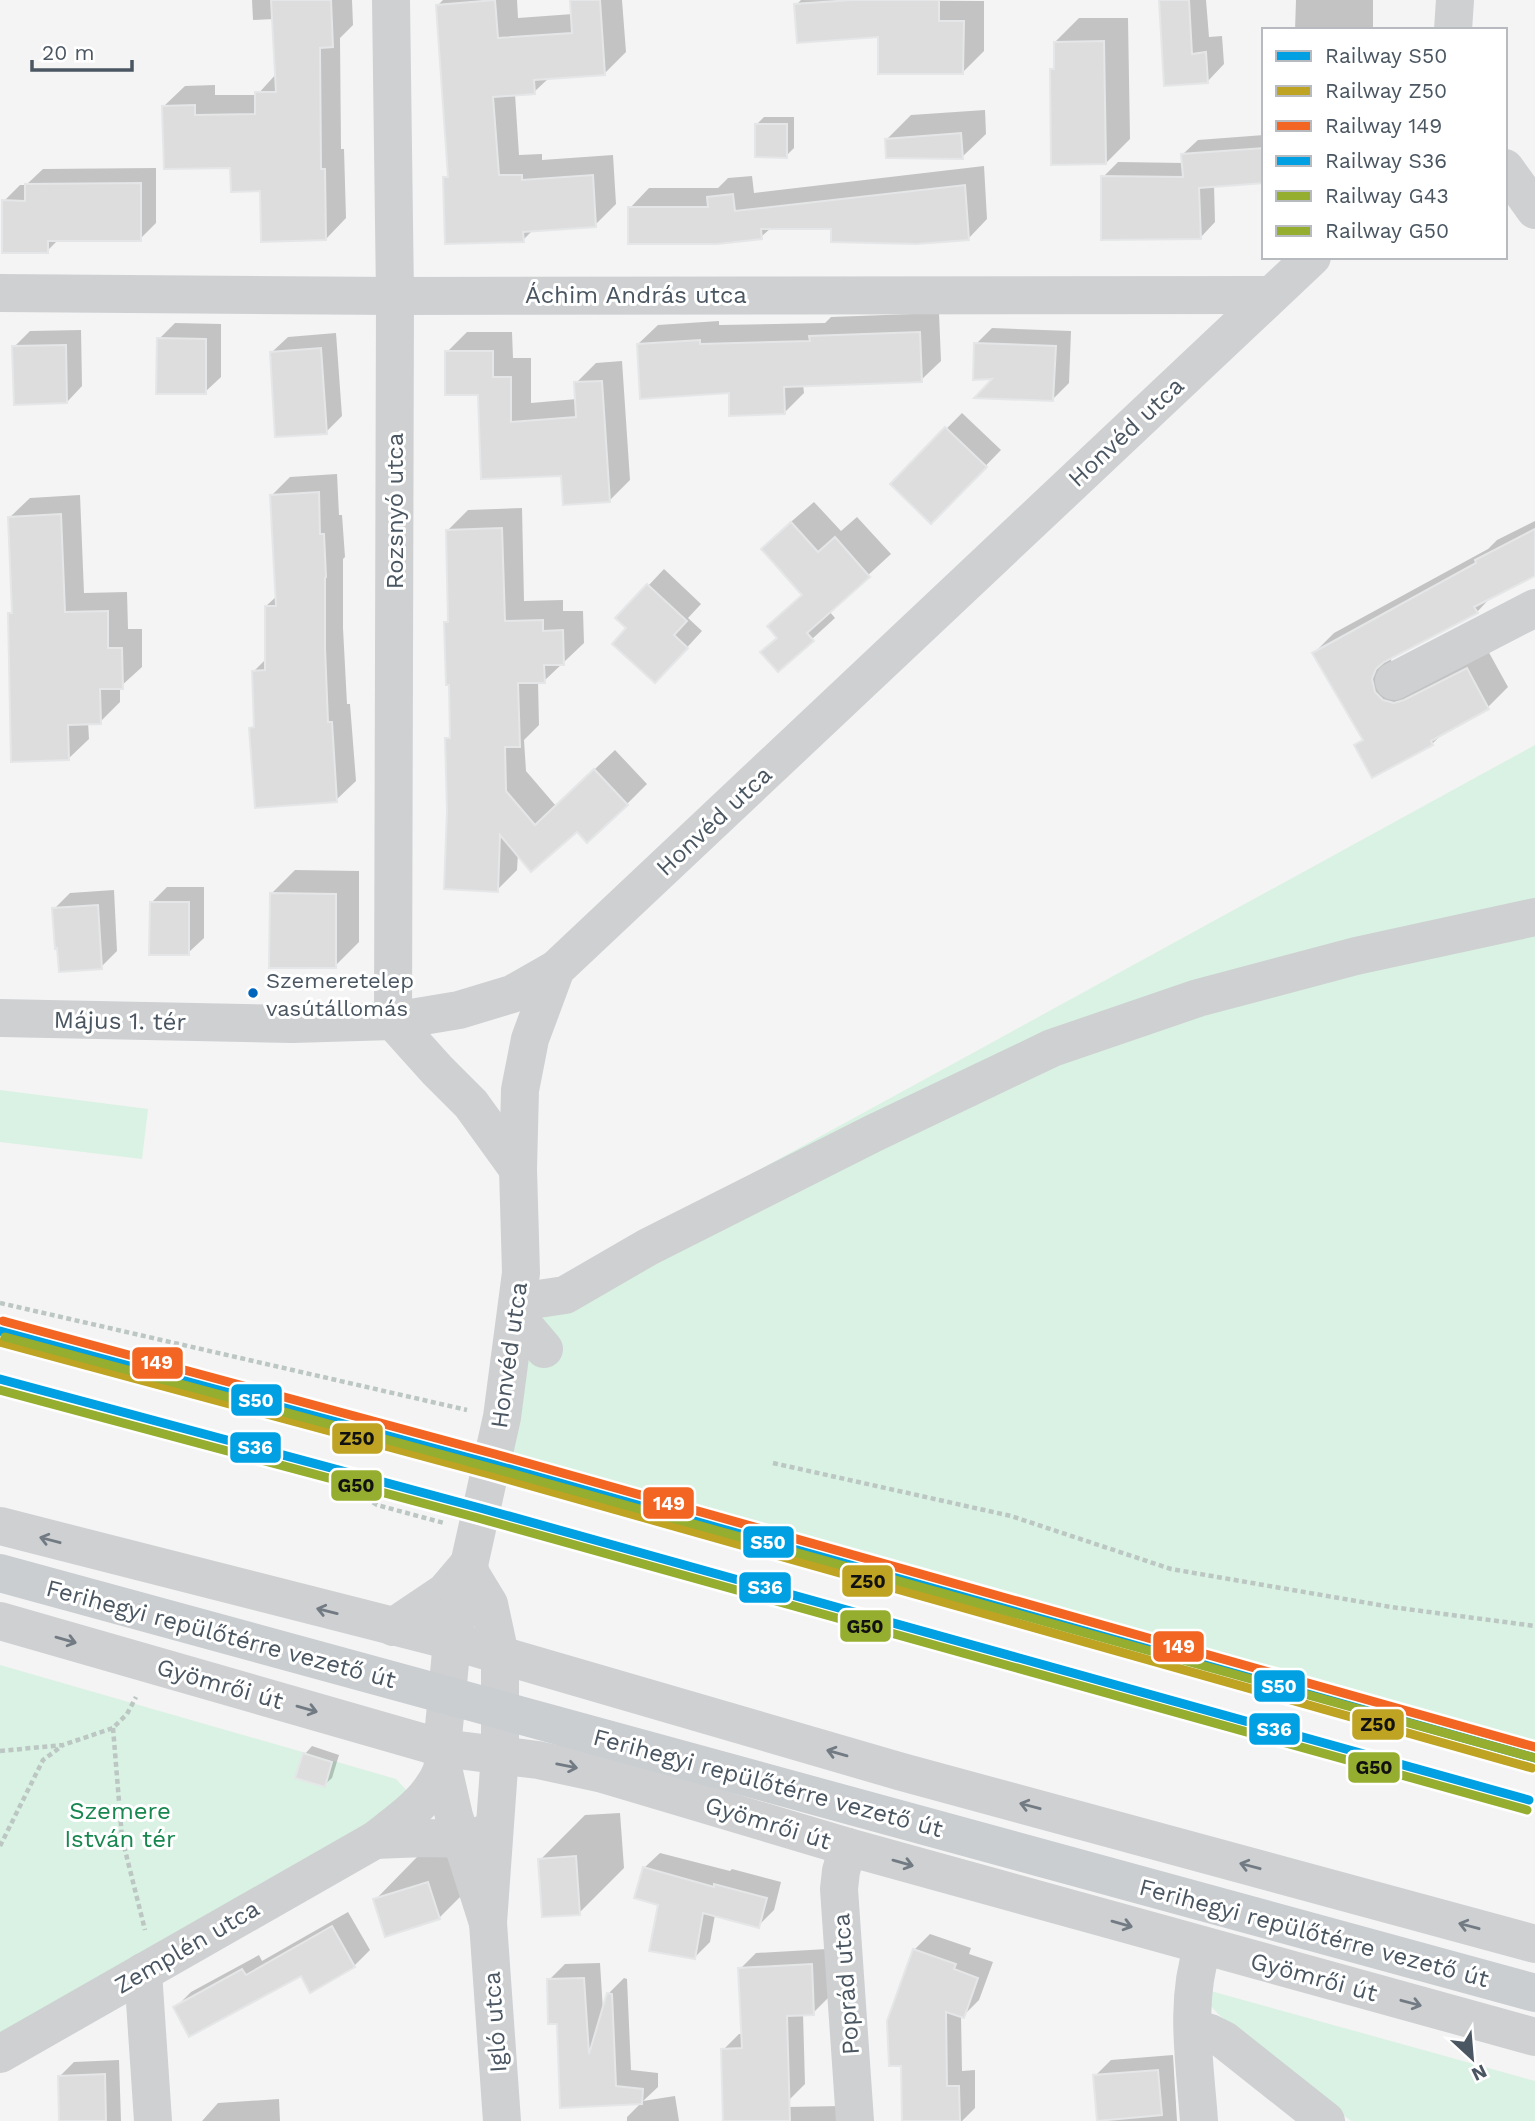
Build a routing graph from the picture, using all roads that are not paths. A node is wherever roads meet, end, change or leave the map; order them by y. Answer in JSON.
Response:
{"nodes":[{"id":1,"x":391,"y":0,"type":"edge"},
{"id":2,"x":1455,"y":0,"type":"edge"},
{"id":3,"x":1453,"y":28,"type":"edge"},
{"id":4,"x":1507,"y":171,"type":"edge"},
{"id":5,"x":1535,"y":210,"type":"edge"},
{"id":6,"x":1310,"y":259,"type":"edge"},
{"id":7,"x":0,"y":293,"type":"edge"},
{"id":8,"x":1271,"y":295,"type":"junction"},
{"id":9,"x":395,"y":296,"type":"junction"},
{"id":10,"x":1535,"y":608,"type":"edge"},
{"id":11,"x":1394,"y":681,"type":"dead end"},
{"id":12,"x":1535,"y":917,"type":"edge"},
{"id":13,"x":556,"y":970,"type":"junction"},
{"id":14,"x":0,"y":1018,"type":"edge"},
{"id":15,"x":394,"y":1021,"type":"junction"},
{"id":16,"x":518,"y":1168,"type":"junction"},
{"id":17,"x":517,"y":1309,"type":"junction"},
{"id":18,"x":544,"y":1349,"type":"dead end"},
{"id":19,"x":0,"y":1526,"type":"edge"},
{"id":20,"x":468,"y":1565,"type":"junction"},
{"id":21,"x":0,"y":1573,"type":"edge"},
{"id":22,"x":489,"y":1604,"type":"junction"},
{"id":23,"x":0,"y":1621,"type":"edge"},
{"id":24,"x":393,"y":1627,"type":"junction"},
{"id":25,"x":452,"y":1642,"type":"junction"},
{"id":26,"x":500,"y":1655,"type":"junction"},
{"id":27,"x":609,"y":1687,"type":"junction"},
{"id":28,"x":500,"y":1754,"type":"junction"},
{"id":29,"x":443,"y":1758,"type":"junction"},
{"id":30,"x":495,"y":1822,"type":"junction"},
{"id":31,"x":461,"y":1839,"type":"junction"},
{"id":32,"x":375,"y":1840,"type":"junction"},
{"id":33,"x":848,"y":1847,"type":"junction"},
{"id":34,"x":488,"y":1923,"type":"junction"},
{"id":35,"x":1535,"y":1944,"type":"edge"},
{"id":36,"x":1203,"y":1947,"type":"junction"},
{"id":37,"x":149,"y":1969,"type":"junction"},
{"id":38,"x":1535,"y":1993,"type":"edge"},
{"id":39,"x":1192,"y":2028,"type":"junction"},
{"id":40,"x":1535,"y":2037,"type":"edge"},
{"id":41,"x":0,"y":2054,"type":"edge"},
{"id":42,"x":153,"y":2121,"type":"edge"},
{"id":43,"x":502,"y":2121,"type":"edge"},
{"id":44,"x":855,"y":2121,"type":"edge"},
{"id":45,"x":1199,"y":2121,"type":"edge"},
{"id":46,"x":1326,"y":2121,"type":"edge"}],
"edges":[{"from":1,"to":9,"type":"street","name":"Rozsnyó utca"},
{"from":2,"to":3,"type":"street"},
{"from":4,"to":5,"type":"street"},
{"from":6,"to":8,"type":"street","name":"Honvéd utca"},
{"from":7,"to":9,"type":"street","name":"Áchim András utca"},
{"from":8,"to":9,"type":"street","name":"Áchim András utca"},
{"from":8,"to":13,"type":"street","name":"Honvéd utca"},
{"from":9,"to":15,"type":"street","name":"Rozsnyó utca"},
{"from":10,"to":11,"type":"street"},
{"from":12,"to":17,"type":"street"},
{"from":13,"to":15,"type":"street"},
{"from":13,"to":16,"type":"street","name":"Honvéd utca"},
{"from":14,"to":15,"type":"street","name":"Május 1. tér"},
{"from":15,"to":16,"type":"street"},
{"from":16,"to":17,"type":"street","name":"Honvéd utca"},
{"from":17,"to":18,"type":"street"},
{"from":17,"to":20,"type":"street","name":"Honvéd utca"},
{"from":24,"to":19,"type":"street","one_way":true},
{"from":20,"to":22,"type":"street"},
{"from":20,"to":24,"type":"street"},
{"from":20,"to":25,"type":"street","name":"Honvéd utca"},
{"from":21,"to":38,"type":"main road","name":"Ferihegyi repülőtérre vezető út","bridge":true},
{"from":22,"to":26,"type":"street"},
{"from":22,"to":27,"type":"street"},
{"from":23,"to":29,"type":"street","name":"Gyömrői út","one_way":true},
{"from":24,"to":25,"type":"street"},
{"from":25,"to":26,"type":"street"},
{"from":25,"to":29,"type":"street","name":"Honvéd utca"},
{"from":26,"to":27,"type":"street"},
{"from":26,"to":28,"type":"street"},
{"from":35,"to":27,"type":"street","one_way":true},
{"from":28,"to":29,"type":"street","name":"Gyömrői út"},
{"from":28,"to":30,"type":"street","name":"Igló utca"},
{"from":28,"to":33,"type":"street","name":"Gyömrői út","one_way":true},
{"from":29,"to":31,"type":"street","name":"Igló utca"},
{"from":29,"to":32,"type":"street","name":"Zemplén utca"},
{"from":30,"to":31,"type":"street","name":"Zemplén utca"},
{"from":30,"to":34,"type":"street","name":"Igló utca"},
{"from":31,"to":32,"type":"street","name":"Zemplén utca"},
{"from":31,"to":34,"type":"street","name":"Igló utca"},
{"from":32,"to":37,"type":"street","name":"Zemplén utca"},
{"from":33,"to":36,"type":"street","name":"Gyömrői út","one_way":true},
{"from":33,"to":44,"type":"street","name":"Poprád utca"},
{"from":34,"to":43,"type":"street","name":"Igló utca"},
{"from":36,"to":39,"type":"street"},
{"from":36,"to":40,"type":"street","name":"Gyömrői út","one_way":true},
{"from":37,"to":41,"type":"street","name":"Zemplén utca"},
{"from":37,"to":42,"type":"street"},
{"from":39,"to":45,"type":"street"},
{"from":39,"to":46,"type":"street"}]}
